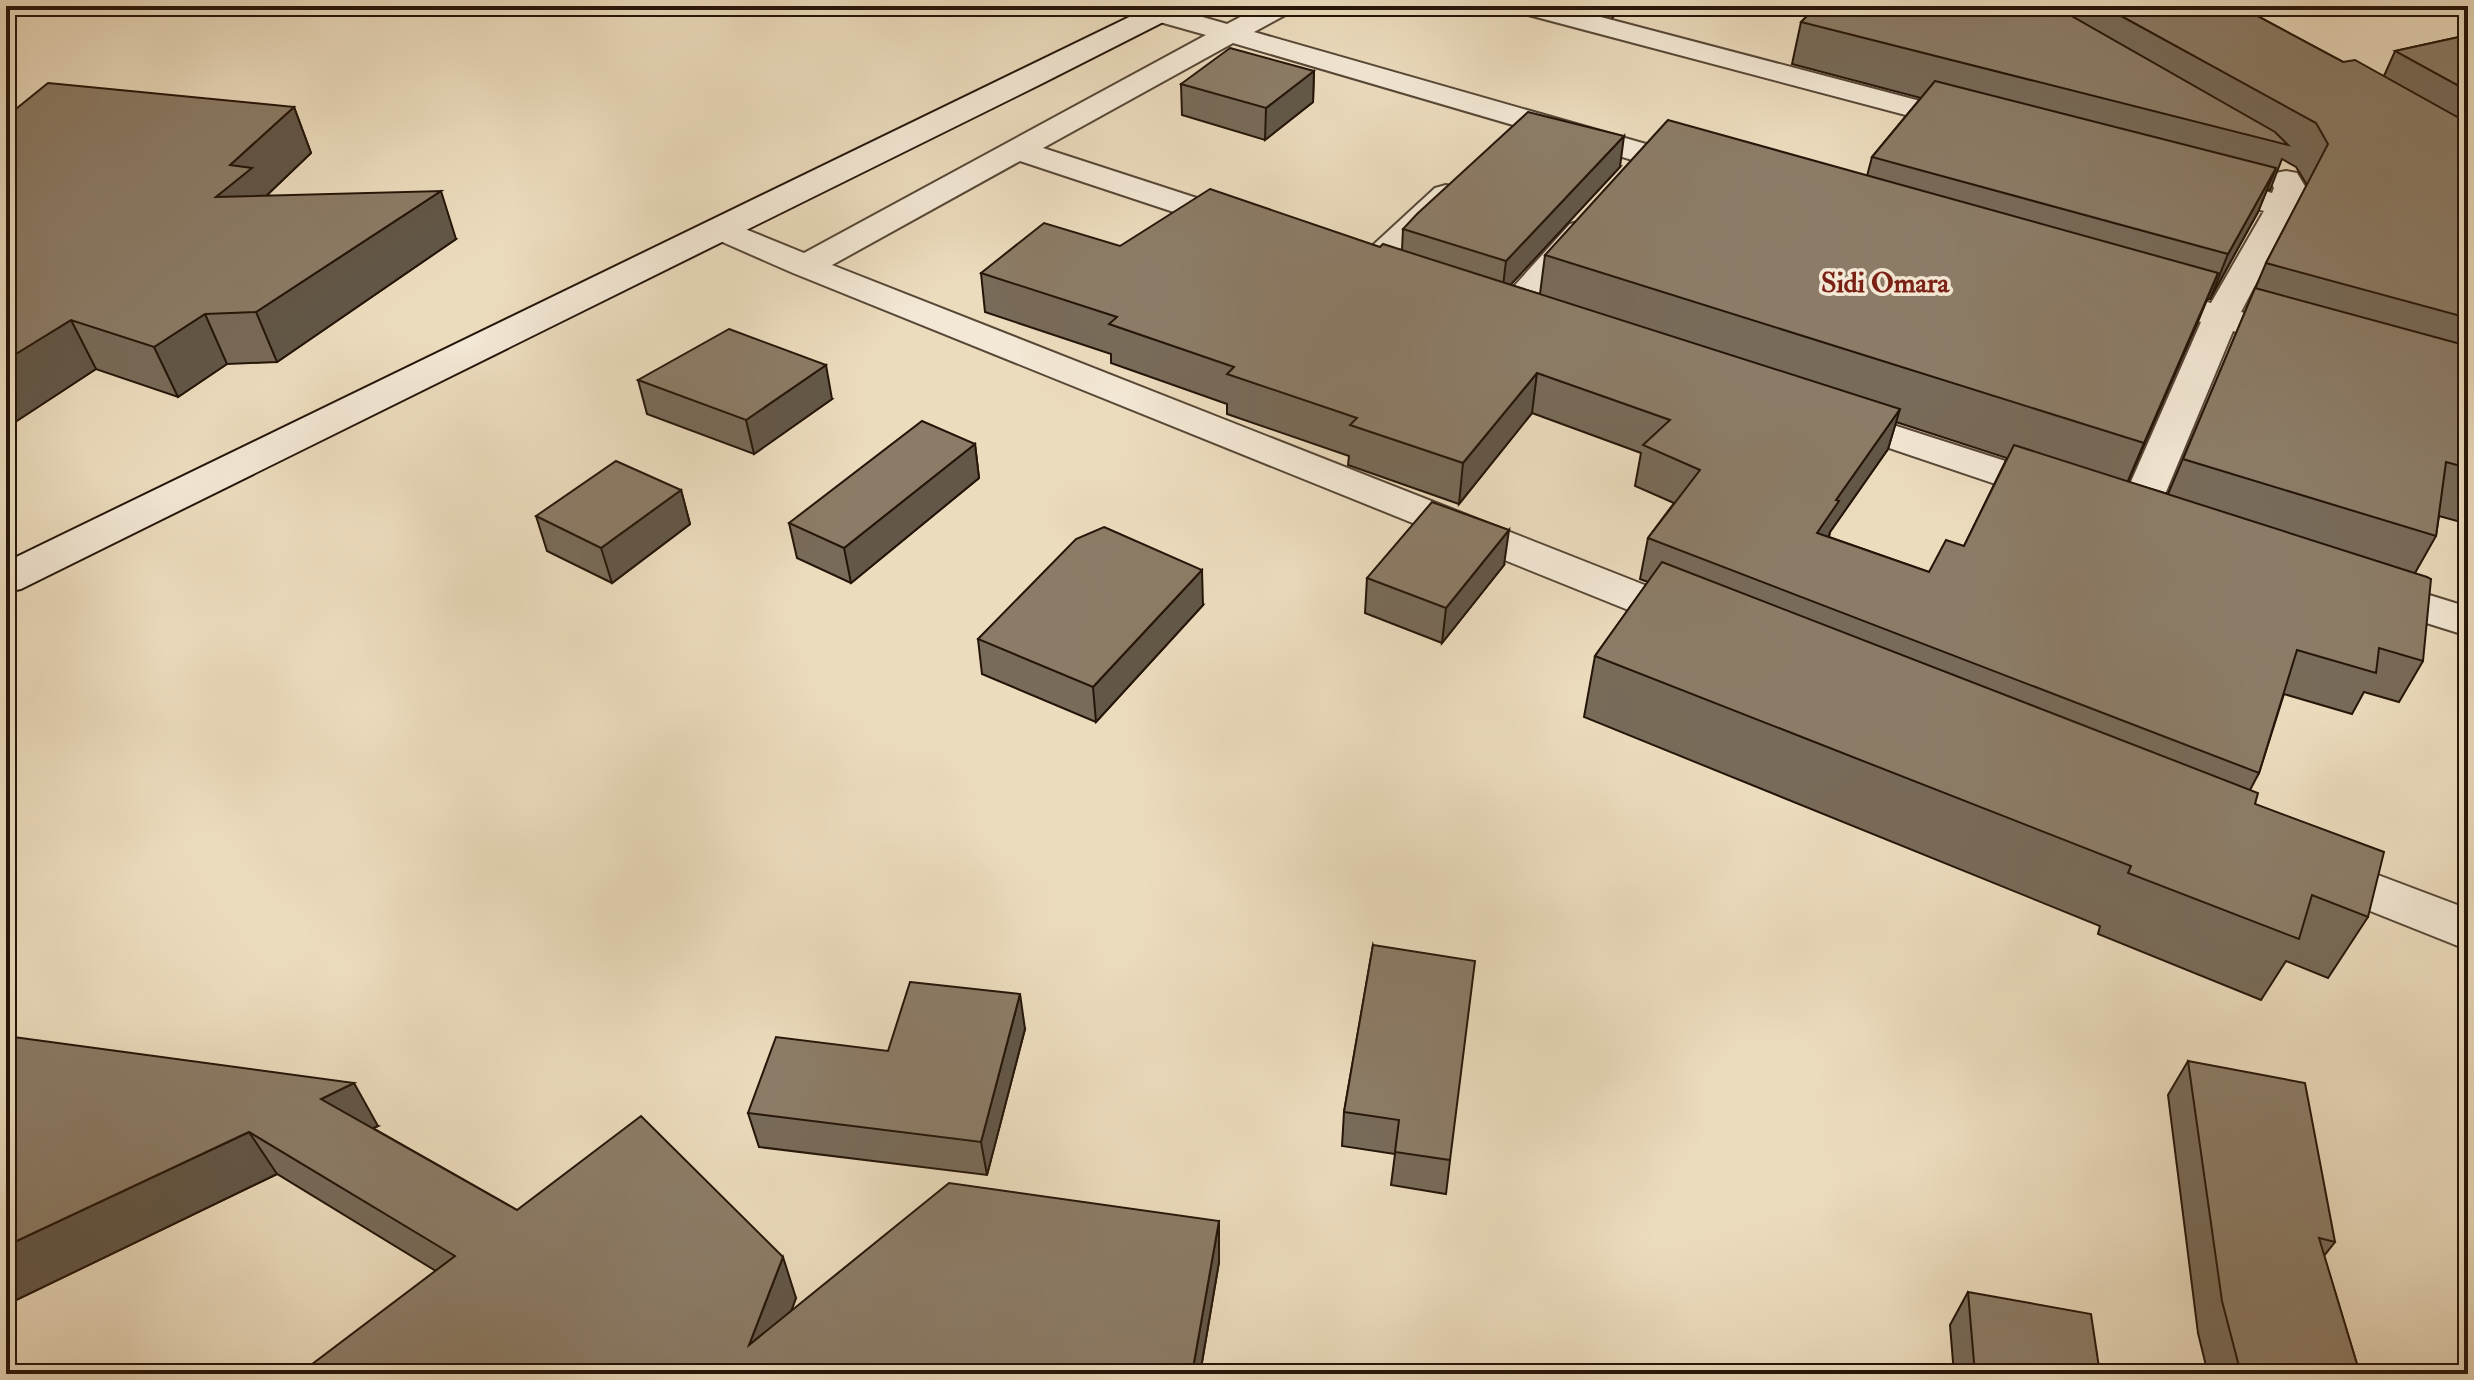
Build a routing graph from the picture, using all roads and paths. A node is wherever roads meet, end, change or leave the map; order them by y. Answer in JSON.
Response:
{"nodes":[{"id":1,"x":1281,"y":6,"type":"edge"},
{"id":2,"x":1527,"y":6,"type":"edge"},
{"id":3,"x":1166,"y":10,"type":"edge"},
{"id":4,"x":1228,"y":35,"type":"junction"},
{"id":5,"x":1990,"y":128,"type":"edge"},
{"id":6,"x":1018,"y":150,"type":"junction"},
{"id":7,"x":2255,"y":160,"type":"edge"},
{"id":8,"x":1471,"y":172,"type":"edge"},
{"id":9,"x":1726,"y":176,"type":"edge"},
{"id":10,"x":2175,"y":177,"type":"edge"},
{"id":11,"x":2283,"y":206,"type":"junction"},
{"id":12,"x":1601,"y":211,"type":"edge"},
{"id":13,"x":723,"y":230,"type":"junction"},
{"id":14,"x":1268,"y":232,"type":"edge"},
{"id":15,"x":805,"y":266,"type":"junction"},
{"id":16,"x":1413,"y":279,"type":"edge"},
{"id":17,"x":2116,"y":287,"type":"edge"},
{"id":18,"x":1511,"y":311,"type":"edge"},
{"id":19,"x":2221,"y":317,"type":"junction"},
{"id":20,"x":2322,"y":346,"type":"edge"},
{"id":21,"x":1808,"y":409,"type":"edge"},
{"id":22,"x":6,"y":579,"type":"edge"},
{"id":23,"x":2332,"y":579,"type":"edge"},
{"id":24,"x":2468,"y":622,"type":"edge"},
{"id":25,"x":1726,"y":633,"type":"edge"},
{"id":26,"x":2275,"y":853,"type":"edge"},
{"id":27,"x":2468,"y":930,"type":"edge"}],
"edges":[{"from":1,"to":4,"type":"street"},
{"from":2,"to":5,"type":"street"},
{"from":3,"to":4,"type":"street"},
{"from":3,"to":13,"type":"street"},
{"from":4,"to":6,"type":"street"},
{"from":4,"to":9,"type":"street"},
{"from":6,"to":14,"type":"street"},
{"from":6,"to":15,"type":"street"},
{"from":7,"to":11,"type":"street"},
{"from":8,"to":16,"type":"street"},
{"from":10,"to":11,"type":"street"},
{"from":11,"to":19,"type":"street"},
{"from":12,"to":18,"type":"street"},
{"from":13,"to":15,"type":"street"},
{"from":13,"to":22,"type":"street"},
{"from":15,"to":25,"type":"street"},
{"from":17,"to":19,"type":"street"},
{"from":19,"to":20,"type":"street"},
{"from":19,"to":21,"type":"street"},
{"from":23,"to":24,"type":"street"},
{"from":26,"to":27,"type":"street"}]}
